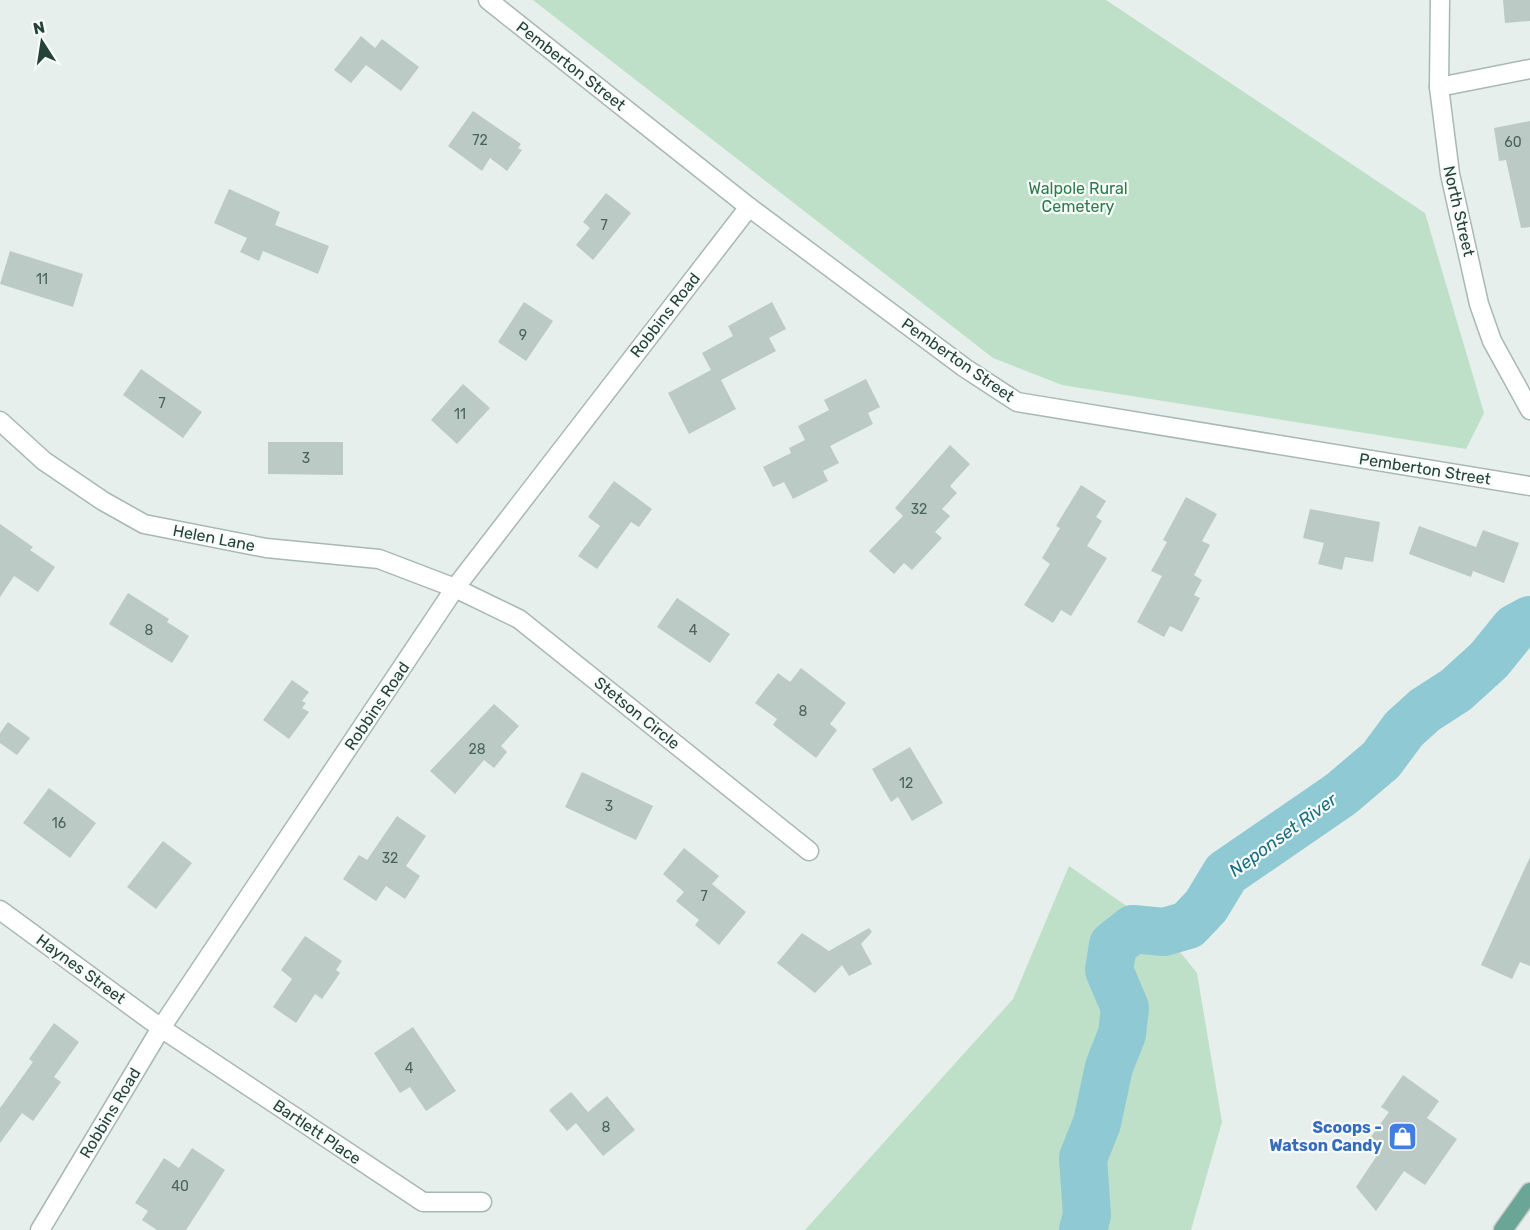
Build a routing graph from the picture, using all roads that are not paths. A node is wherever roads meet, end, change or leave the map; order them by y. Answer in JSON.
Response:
{"nodes":[{"id":1,"x":488,"y":0,"type":"edge"},
{"id":2,"x":1440,"y":0,"type":"edge"},
{"id":3,"x":1530,"y":69,"type":"edge"},
{"id":4,"x":1439,"y":87,"type":"junction"},
{"id":5,"x":749,"y":207,"type":"junction"},
{"id":6,"x":1530,"y":410,"type":"edge"},
{"id":7,"x":0,"y":421,"type":"edge"},
{"id":8,"x":1530,"y":486,"type":"edge"},
{"id":9,"x":455,"y":588,"type":"junction"},
{"id":10,"x":809,"y":851,"type":"dead end"},
{"id":11,"x":0,"y":910,"type":"edge"},
{"id":12,"x":161,"y":1028,"type":"junction"},
{"id":13,"x":1530,"y":1192,"type":"edge"},
{"id":14,"x":482,"y":1202,"type":"dead end"},
{"id":15,"x":40,"y":1230,"type":"edge"},
{"id":16,"x":1503,"y":1230,"type":"edge"}],
"edges":[{"from":1,"to":5,"type":"street","name":"Pemberton Street"},
{"from":2,"to":4,"type":"street","name":"North Street"},
{"from":3,"to":4,"type":"street"},
{"from":4,"to":6,"type":"street","name":"North Street"},
{"from":5,"to":8,"type":"street","name":"Pemberton Street"},
{"from":5,"to":9,"type":"street","name":"Robbins Road"},
{"from":7,"to":9,"type":"street","name":"Helen Lane"},
{"from":9,"to":10,"type":"street","name":"Stetson Circle"},
{"from":9,"to":12,"type":"street","name":"Robbins Road"},
{"from":11,"to":12,"type":"street","name":"Haynes Street"},
{"from":12,"to":14,"type":"street","name":"Bartlett Place"},
{"from":12,"to":15,"type":"street","name":"Robbins Road"},
{"from":13,"to":16,"type":"main road"}]}
